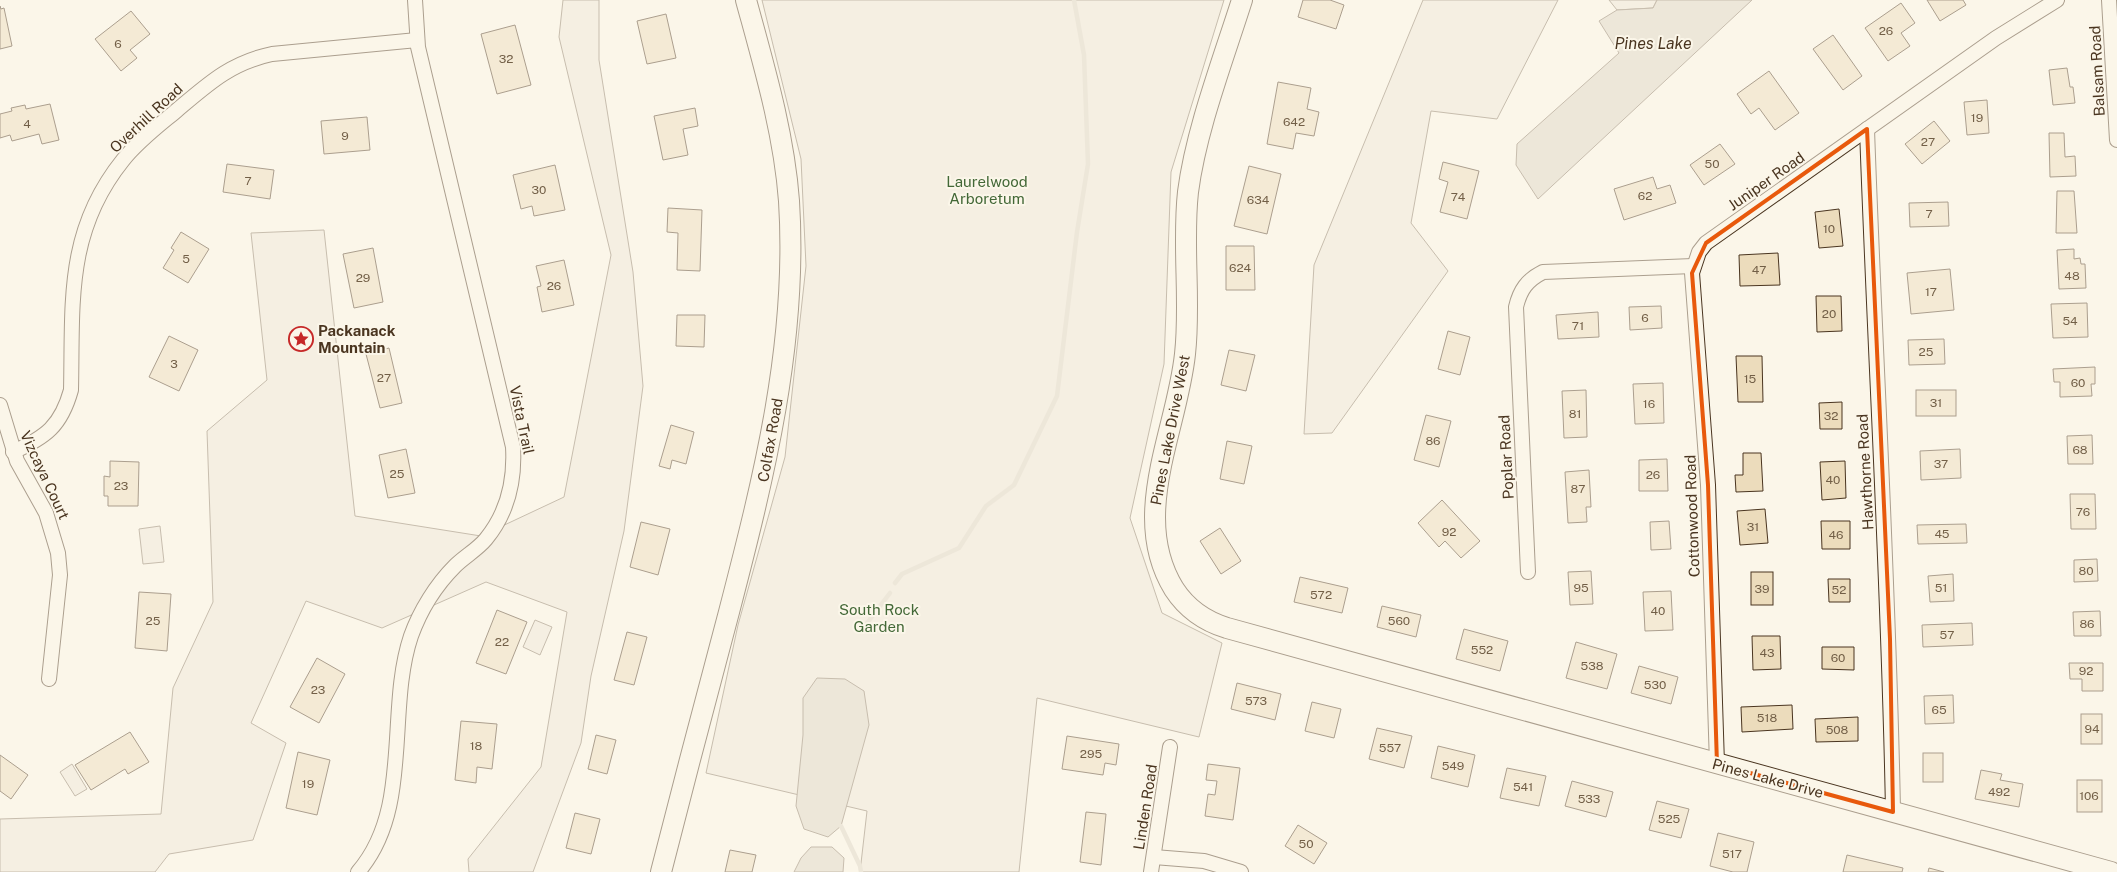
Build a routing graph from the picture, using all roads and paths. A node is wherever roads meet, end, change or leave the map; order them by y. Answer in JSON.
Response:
{"nodes":[{"id":1,"x":415,"y":0,"type":"edge"},
{"id":2,"x":746,"y":0,"type":"edge"},
{"id":3,"x":1242,"y":0,"type":"edge"},
{"id":4,"x":2057,"y":0,"type":"edge"},
{"id":5,"x":2109,"y":0,"type":"edge"},
{"id":6,"x":417,"y":40,"type":"junction"},
{"id":7,"x":1867,"y":129,"type":"junction"},
{"id":8,"x":2117,"y":140,"type":"edge"},
{"id":9,"x":1693,"y":266,"type":"junction"},
{"id":10,"x":0,"y":405,"type":"edge"},
{"id":11,"x":14,"y":452,"type":"junction"},
{"id":12,"x":1528,"y":572,"type":"dead end"},
{"id":13,"x":49,"y":679,"type":"dead end"},
{"id":14,"x":1426,"y":684,"type":"joint"},
{"id":15,"x":1170,"y":747,"type":"dead end"},
{"id":16,"x":1716,"y":764,"type":"junction"},
{"id":17,"x":1894,"y":812,"type":"junction"},
{"id":18,"x":1154,"y":857,"type":"junction"},
{"id":19,"x":358,"y":872,"type":"edge"},
{"id":20,"x":661,"y":872,"type":"edge"},
{"id":21,"x":1151,"y":872,"type":"edge"},
{"id":22,"x":1241,"y":872,"type":"edge"},
{"id":23,"x":2111,"y":872,"type":"edge"}],
"edges":[{"from":1,"to":6,"type":"street","name":"Vista Trail"},
{"from":2,"to":20,"type":"street","name":"Colfax Road"},
{"from":3,"to":14,"type":"street","name":"Pines Lake Drive West"},
{"from":4,"to":7,"type":"street","name":"Juniper Road"},
{"from":5,"to":8,"type":"street","name":"Balsam Road"},
{"from":6,"to":11,"type":"street","name":"Overhill Road"},
{"from":6,"to":19,"type":"street","name":"Vista Trail"},
{"from":7,"to":9,"type":"street","name":"Juniper Road"},
{"from":7,"to":17,"type":"street","name":"Hawthorne Road"},
{"from":9,"to":12,"type":"street","name":"Poplar Road"},
{"from":9,"to":16,"type":"street","name":"Cottonwood Road"},
{"from":10,"to":11,"type":"street","name":"Vizcaya Court"},
{"from":11,"to":13,"type":"street","name":"Vizcaya Court"},
{"from":14,"to":16,"type":"street","name":"Pines Lake Drive"},
{"from":15,"to":18,"type":"street","name":"Linden Road"},
{"from":16,"to":17,"type":"street","name":"Pines Lake Drive"},
{"from":17,"to":23,"type":"street","name":"Pines Lake Drive"},
{"from":18,"to":21,"type":"street","name":"Linden Road"},
{"from":18,"to":22,"type":"street"}]}
